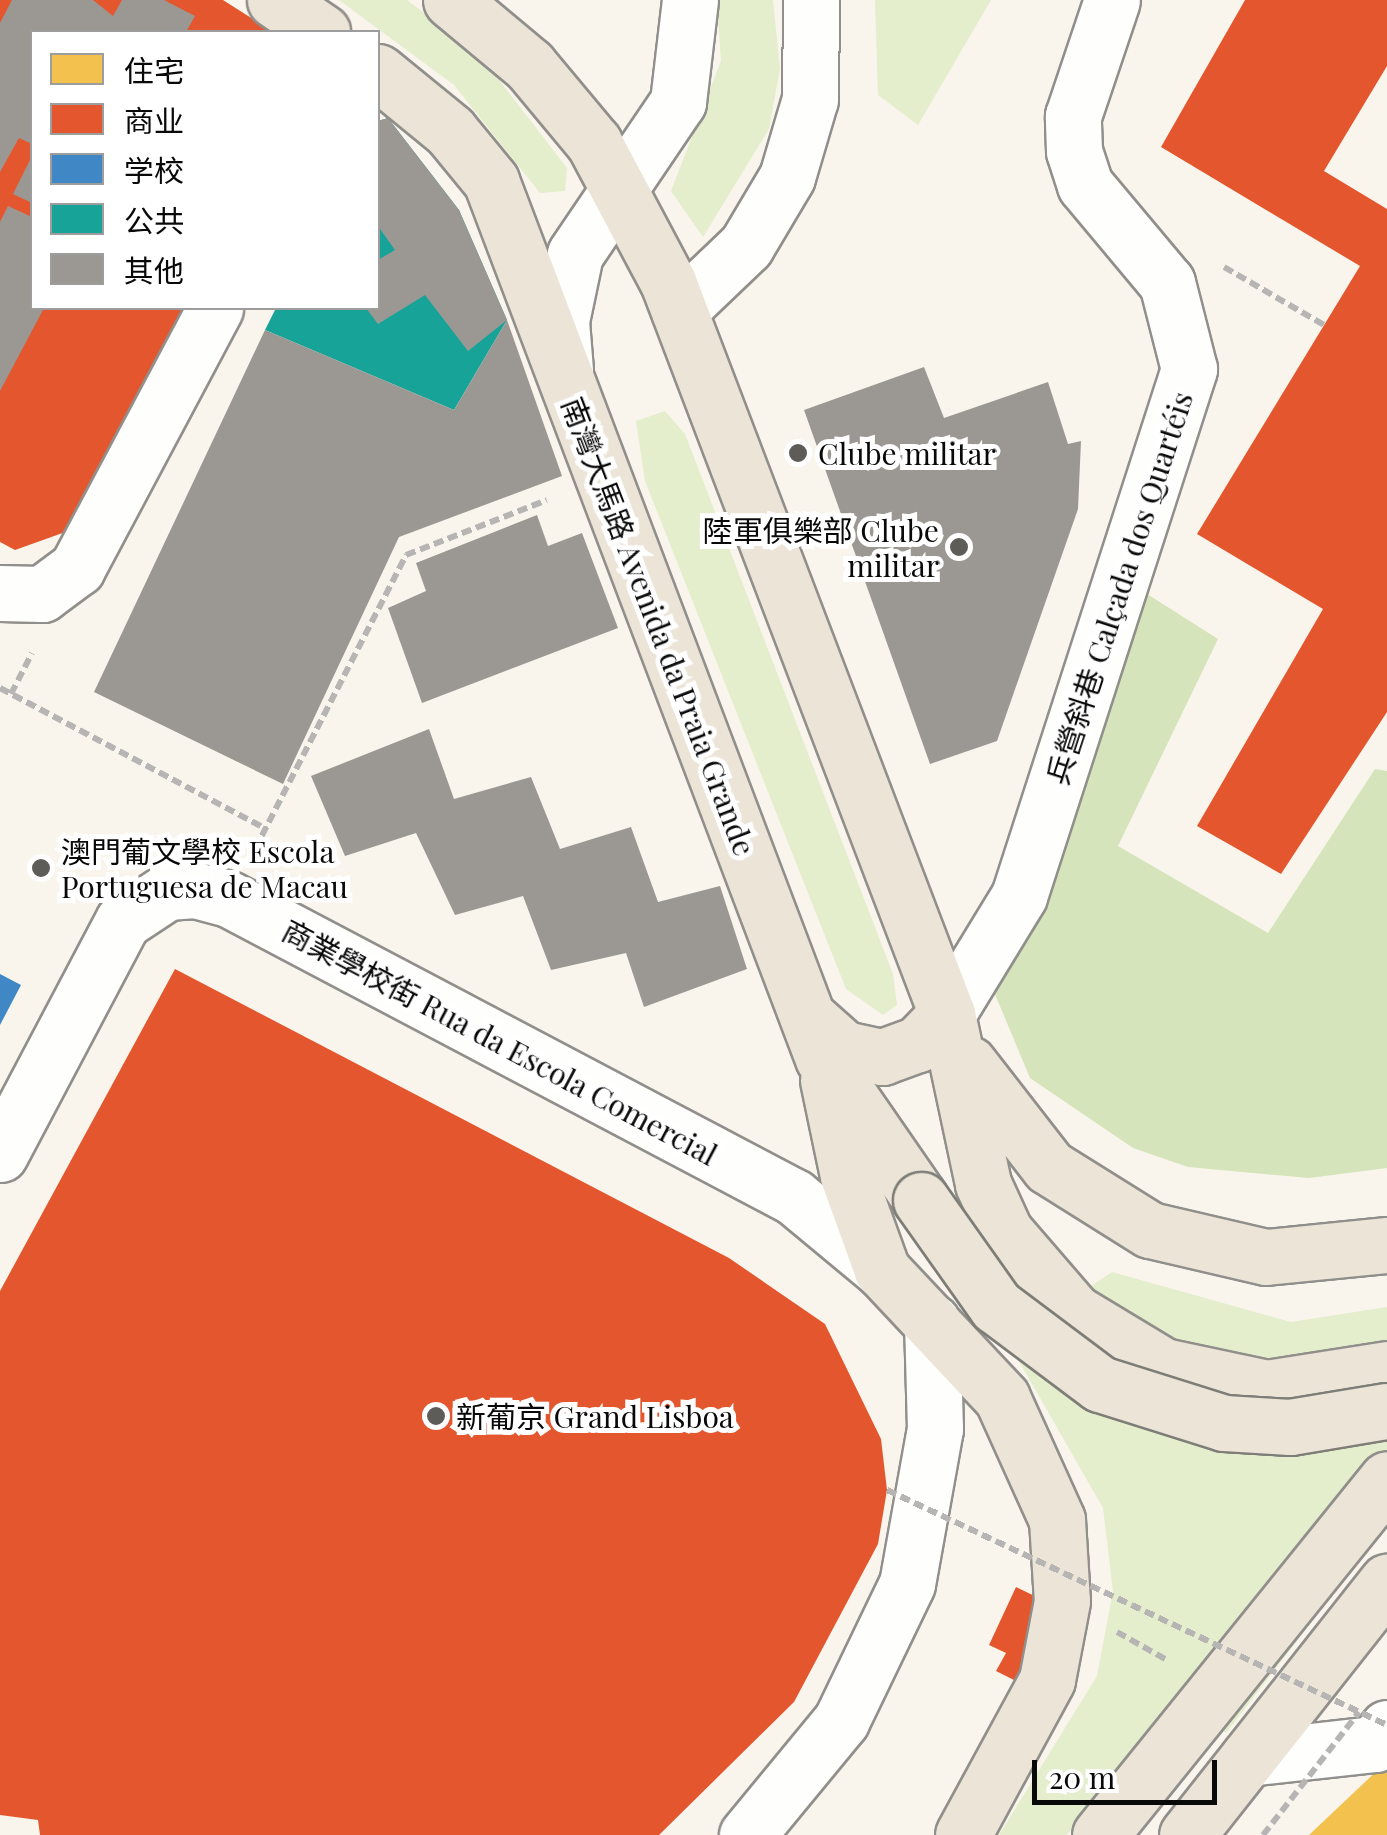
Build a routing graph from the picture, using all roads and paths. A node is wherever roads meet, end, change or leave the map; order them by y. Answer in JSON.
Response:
{"nodes":[{"id":1,"x":274,"y":0,"type":"edge"},
{"id":2,"x":451,"y":0,"type":"edge"},
{"id":3,"x":690,"y":0,"type":"edge"},
{"id":4,"x":811,"y":0,"type":"edge"},
{"id":5,"x":1112,"y":0,"type":"edge"},
{"id":6,"x":319,"y":30,"type":"edge"},
{"id":7,"x":380,"y":74,"type":"edge"},
{"id":8,"x":620,"y":186,"type":"junction"},
{"id":9,"x":214,"y":310,"type":"edge"},
{"id":10,"x":679,"y":310,"type":"junction"},
{"id":11,"x":569,"y":390,"type":"junction"},
{"id":12,"x":603,"y":478,"type":"junction"},
{"id":13,"x":0,"y":593,"type":"edge"},
{"id":14,"x":0,"y":688,"type":"edge"},
{"id":15,"x":266,"y":828,"type":"junction"},
{"id":16,"x":229,"y":899,"type":"junction"},
{"id":17,"x":948,"y":1017,"type":"junction"},
{"id":18,"x":815,"y":1036,"type":"junction"},
{"id":19,"x":0,"y":1154,"type":"edge"},
{"id":20,"x":1387,"y":1244,"type":"edge"},
{"id":21,"x":882,"y":1270,"type":"junction"},
{"id":22,"x":932,"y":1322,"type":"junction"},
{"id":23,"x":1387,"y":1369,"type":"edge"},
{"id":24,"x":1387,"y":1411,"type":"edge"},
{"id":25,"x":1387,"y":1479,"type":"edge"},
{"id":26,"x":886,"y":1490,"type":"dead end"},
{"id":27,"x":1387,"y":1582,"type":"edge"},
{"id":28,"x":1208,"y":1710,"type":"junction"},
{"id":29,"x":1378,"y":1722,"type":"edge"},
{"id":30,"x":1248,"y":1758,"type":"junction"},
{"id":31,"x":748,"y":1835,"type":"edge"},
{"id":32,"x":963,"y":1835,"type":"edge"},
{"id":33,"x":1100,"y":1835,"type":"edge"},
{"id":34,"x":1142,"y":1835,"type":"edge"},
{"id":35,"x":1187,"y":1835,"type":"edge"},
{"id":36,"x":1263,"y":1835,"type":"edge"}],
"edges":[{"from":1,"to":6,"type":"main road"},
{"from":2,"to":8,"type":"main road"},
{"from":3,"to":8,"type":"street"},
{"from":4,"to":10,"type":"street"},
{"from":5,"to":17,"type":"street","name":"兵營斜巷 Calçada dos Quartéis"},
{"from":7,"to":11,"type":"main road","name":"南灣大馬路 Avenida da Praia Grande"},
{"from":8,"to":10,"type":"main road"},
{"from":8,"to":11,"type":"street"},
{"from":9,"to":13,"type":"street"},
{"from":10,"to":17,"type":"main road"},
{"from":11,"to":12,"type":"main road","name":"南灣大馬路 Avenida da Praia Grande"},
{"from":12,"to":15,"type":"path"},
{"from":12,"to":18,"type":"main road","name":"南灣大馬路 Avenida da Praia Grande"},
{"from":14,"to":15,"type":"path"},
{"from":15,"to":16,"type":"path"},
{"from":16,"to":19,"type":"street","name":"商業學校街 Rua da Escola Comercial"},
{"from":16,"to":21,"type":"street","name":"商業學校街 Rua da Escola Comercial"},
{"from":17,"to":18,"type":"main road"},
{"from":17,"to":20,"type":"main road"},
{"from":17,"to":23,"type":"main road"},
{"from":18,"to":21,"type":"main road"},
{"from":18,"to":24,"type":"main road","name":"南灣大馬路 Avenida da Praia Grande","bridge":true},
{"from":21,"to":22,"type":"main road"},
{"from":22,"to":31,"type":"street"},
{"from":22,"to":32,"type":"main road"},
{"from":25,"to":28,"type":"main road"},
{"from":26,"to":29,"type":"path","bridge":true},
{"from":27,"to":30,"type":"main road"},
{"from":28,"to":33,"type":"main road"},
{"from":28,"to":34,"type":"main road"},
{"from":29,"to":30,"type":"street"},
{"from":29,"to":36,"type":"path","bridge":true},
{"from":30,"to":35,"type":"main road"}]}
